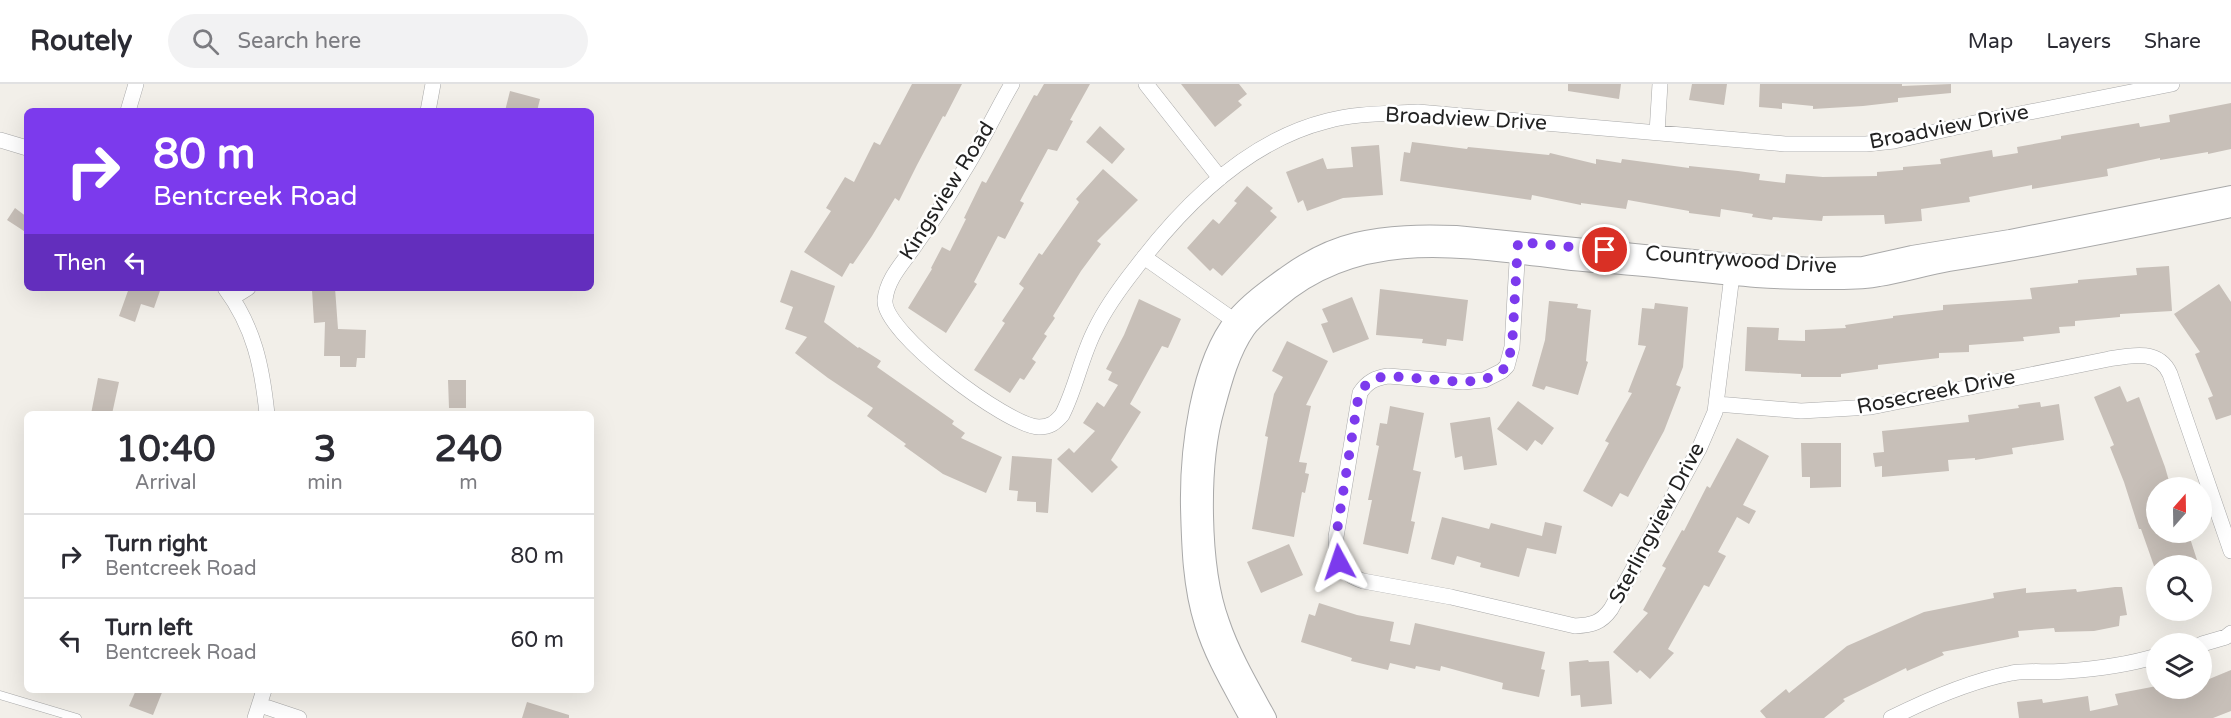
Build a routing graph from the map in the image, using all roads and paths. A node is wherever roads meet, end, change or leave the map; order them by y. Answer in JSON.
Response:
{"nodes":[{"id":1,"x":136,"y":84,"type":"edge"},
{"id":2,"x":433,"y":84,"type":"edge"},
{"id":3,"x":1012,"y":84,"type":"edge"},
{"id":4,"x":1146,"y":84,"type":"edge"},
{"id":5,"x":1660,"y":84,"type":"edge"},
{"id":6,"x":2172,"y":84,"type":"edge"},
{"id":7,"x":129,"y":108,"type":"edge"},
{"id":8,"x":429,"y":108,"type":"edge"},
{"id":9,"x":1657,"y":133,"type":"junction"},
{"id":10,"x":0,"y":140,"type":"edge"},
{"id":11,"x":24,"y":147,"type":"edge"},
{"id":12,"x":1220,"y":178,"type":"junction"},
{"id":13,"x":2231,"y":195,"type":"edge"},
{"id":14,"x":2231,"y":208,"type":"edge"},
{"id":15,"x":1518,"y":248,"type":"junction"},
{"id":16,"x":1144,"y":257,"type":"junction"},
{"id":17,"x":1733,"y":270,"type":"junction"},
{"id":18,"x":229,"y":293,"type":"edge"},
{"id":19,"x":885,"y":300,"type":"joint"},
{"id":20,"x":1240,"y":325,"type":"junction"},
{"id":21,"x":1717,"y":404,"type":"junction"},
{"id":22,"x":267,"y":411,"type":"edge"},
{"id":23,"x":2227,"y":529,"type":"edge"},
{"id":24,"x":2231,"y":551,"type":"edge"},
{"id":25,"x":2231,"y":633,"type":"edge"},
{"id":26,"x":2212,"y":641,"type":"edge"},
{"id":27,"x":2146,"y":659,"type":"edge"},
{"id":28,"x":0,"y":695,"type":"edge"},
{"id":29,"x":259,"y":704,"type":"edge"},
{"id":30,"x":77,"y":718,"type":"edge"},
{"id":31,"x":299,"y":718,"type":"edge"},
{"id":32,"x":1249,"y":718,"type":"edge"},
{"id":33,"x":1267,"y":718,"type":"edge"},
{"id":34,"x":1892,"y":718,"type":"edge"}],
"edges":[{"from":1,"to":7,"type":"street"},
{"from":2,"to":8,"type":"street"},
{"from":3,"to":19,"type":"street","name":"Kingsview Road"},
{"from":4,"to":12,"type":"street"},
{"from":5,"to":9,"type":"street"},
{"from":6,"to":9,"type":"street","name":"Broadview Drive"},
{"from":9,"to":12,"type":"street","name":"Broadview Drive"},
{"from":10,"to":11,"type":"street"},
{"from":12,"to":16,"type":"street","name":"Broadview Drive"},
{"from":13,"to":17,"type":"street","name":"Countrywood Drive"},
{"from":14,"to":17,"type":"street","name":"Countrywood Drive"},
{"from":15,"to":17,"type":"street","name":"Countrywood Drive"},
{"from":15,"to":20,"type":"street","name":"Countrywood Drive"},
{"from":15,"to":21,"type":"street","name":"Sterlingview Drive"},
{"from":16,"to":19,"type":"street","name":"Broadview Drive"},
{"from":16,"to":20,"type":"street"},
{"from":17,"to":21,"type":"street","name":"Sterlingview Drive"},
{"from":18,"to":22,"type":"street"},
{"from":20,"to":32,"type":"street"},
{"from":20,"to":33,"type":"street"},
{"from":21,"to":23,"type":"street","name":"Rosecreek Drive"},
{"from":23,"to":24,"type":"street"},
{"from":25,"to":26,"type":"street"},
{"from":27,"to":34,"type":"street"},
{"from":28,"to":30,"type":"lane"},
{"from":29,"to":31,"type":"street"}]}
